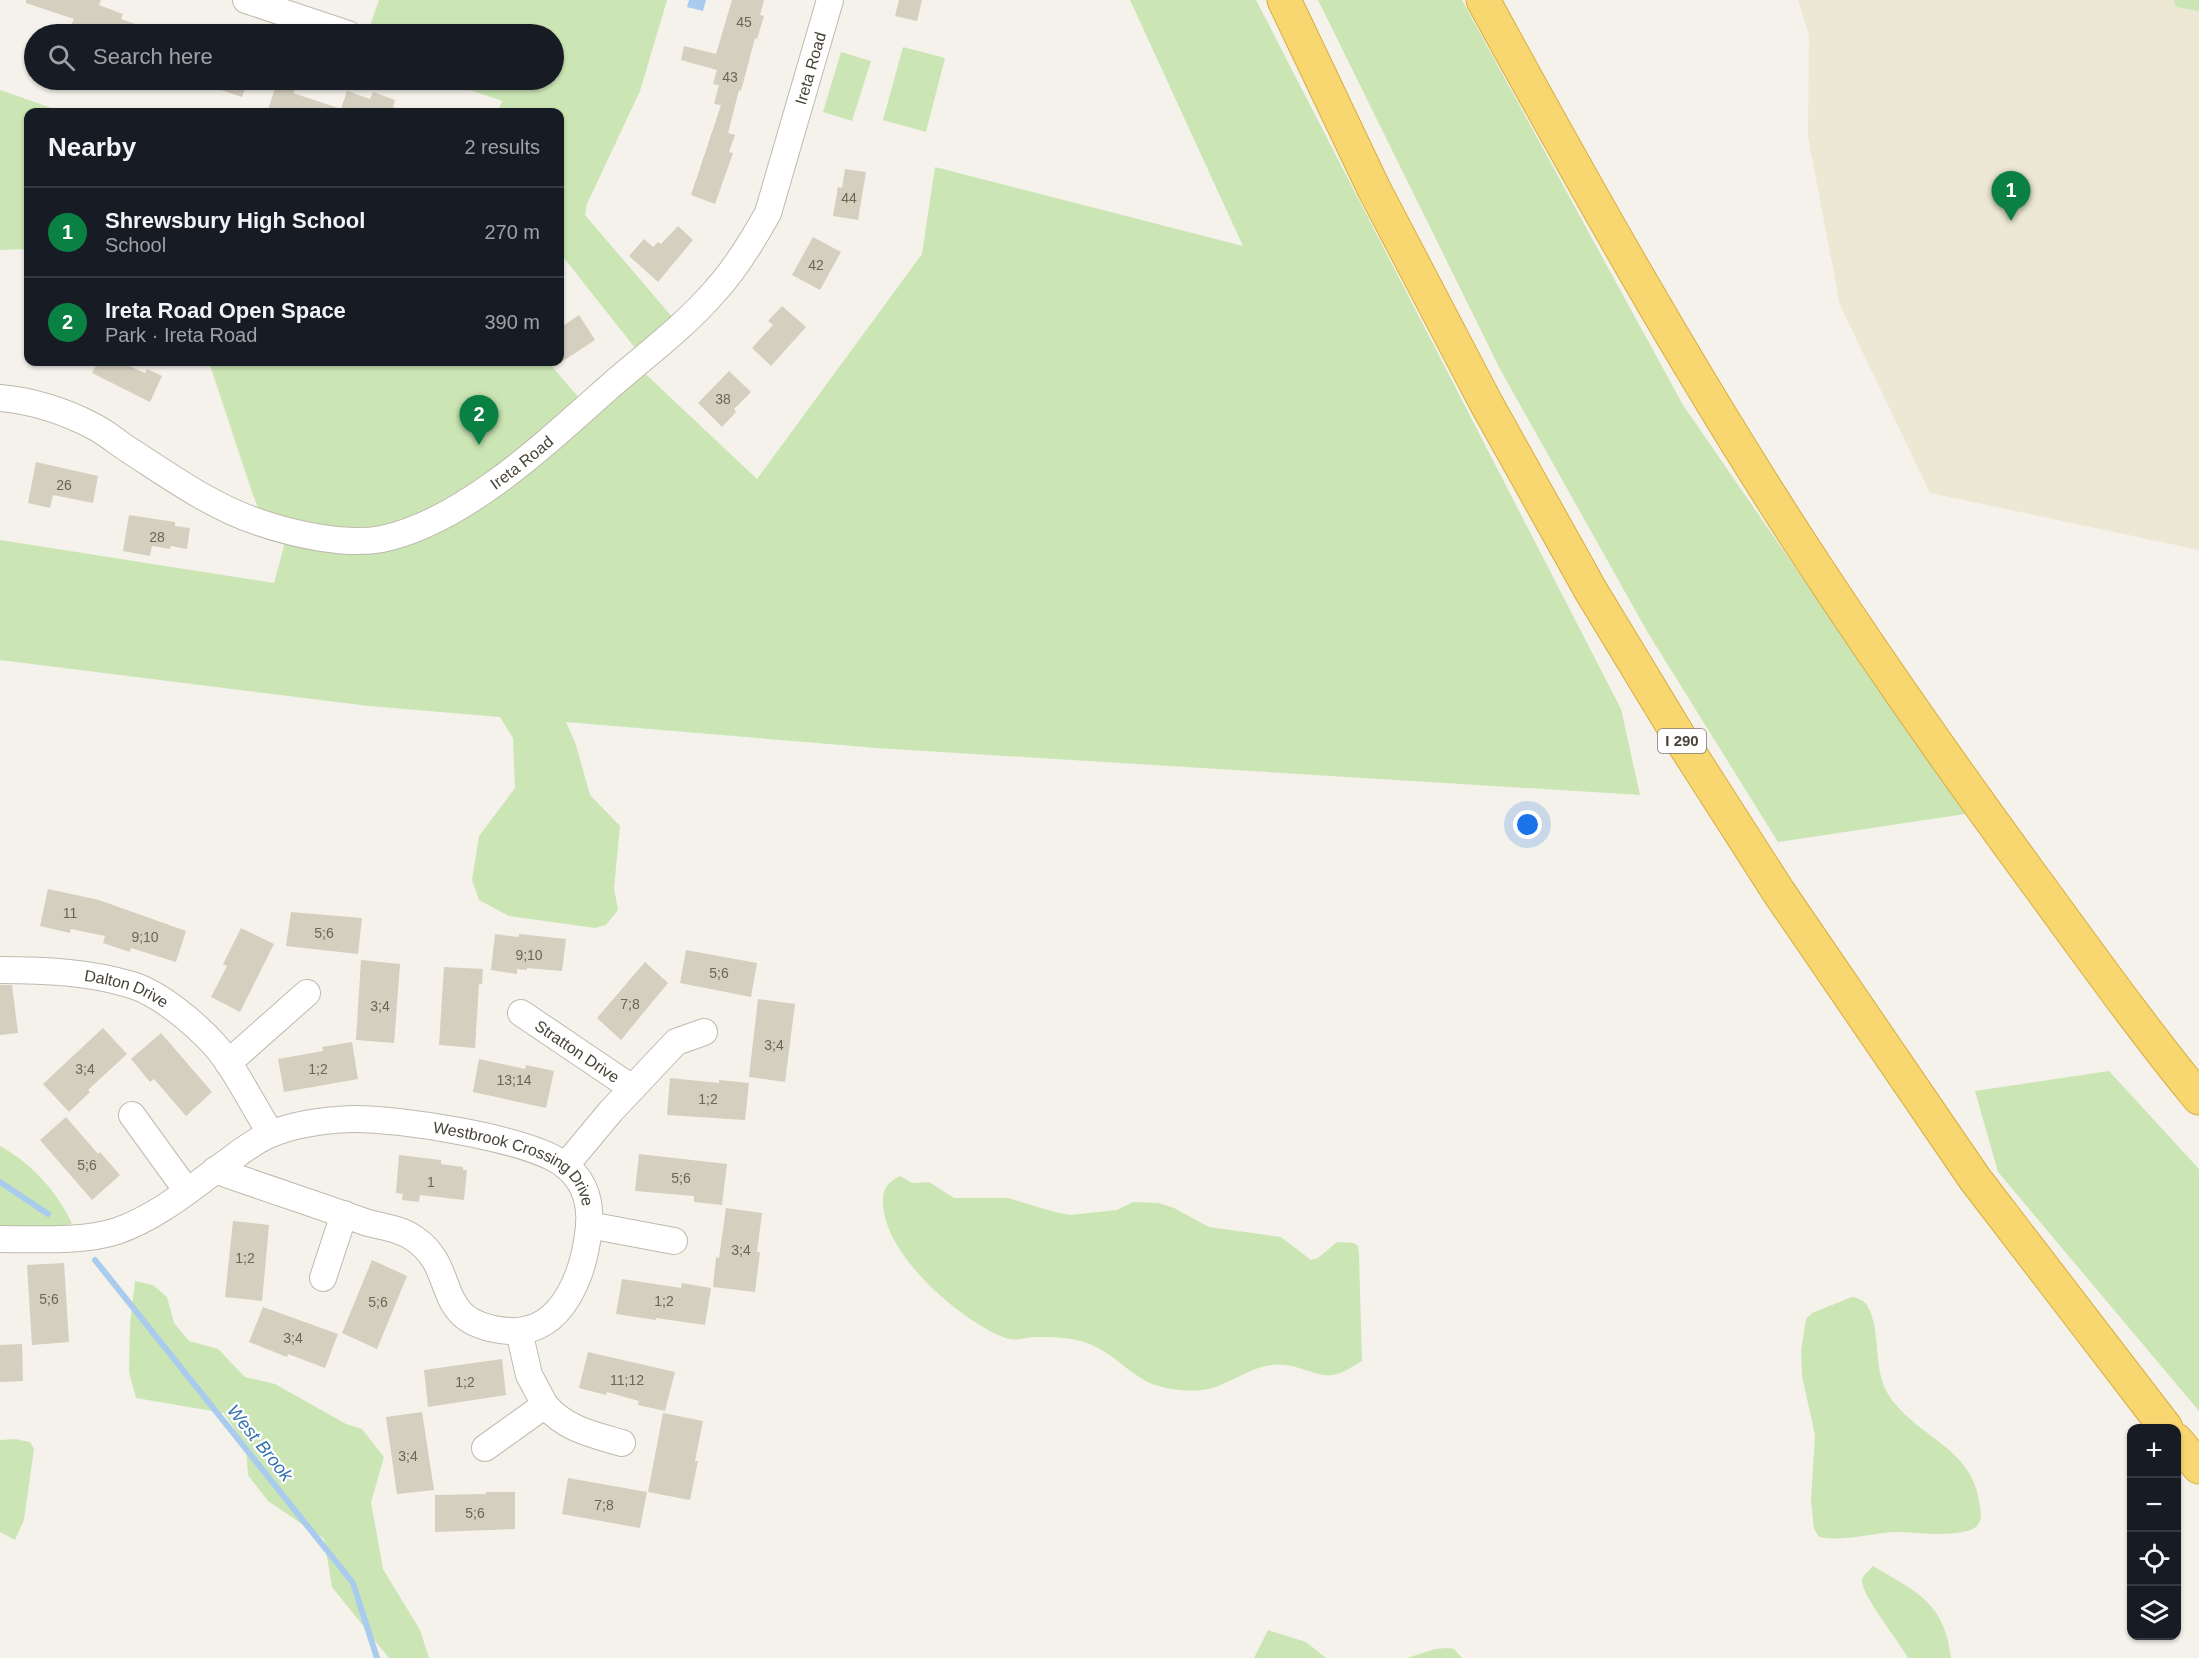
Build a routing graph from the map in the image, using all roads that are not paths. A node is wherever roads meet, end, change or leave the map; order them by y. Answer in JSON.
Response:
{"nodes":[{"id":1,"x":246,"y":0,"type":"edge"},
{"id":2,"x":830,"y":0,"type":"edge"},
{"id":3,"x":1284,"y":0,"type":"edge"},
{"id":4,"x":1483,"y":0,"type":"edge"},
{"id":5,"x":318,"y":24,"type":"edge"},
{"id":6,"x":0,"y":399,"type":"edge"},
{"id":7,"x":0,"y":970,"type":"edge"},
{"id":8,"x":307,"y":993,"type":"dead end"},
{"id":9,"x":521,"y":1013,"type":"dead end"},
{"id":10,"x":704,"y":1032,"type":"dead end"},
{"id":11,"x":228,"y":1063,"type":"junction"},
{"id":12,"x":632,"y":1088,"type":"junction"},
{"id":13,"x":2199,"y":1098,"type":"edge"},
{"id":14,"x":132,"y":1115,"type":"dead end"},
{"id":15,"x":271,"y":1134,"type":"junction"},
{"id":16,"x":566,"y":1166,"type":"junction"},
{"id":17,"x":215,"y":1170,"type":"junction"},
{"id":18,"x":187,"y":1191,"type":"junction"},
{"id":19,"x":344,"y":1214,"type":"junction"},
{"id":20,"x":589,"y":1225,"type":"junction"},
{"id":21,"x":0,"y":1239,"type":"edge"},
{"id":22,"x":674,"y":1241,"type":"dead end"},
{"id":23,"x":322,"y":1278,"type":"dead end"},
{"id":24,"x":519,"y":1331,"type":"junction"},
{"id":25,"x":544,"y":1406,"type":"junction"},
{"id":26,"x":2163,"y":1424,"type":"edge"},
{"id":27,"x":622,"y":1443,"type":"dead end"},
{"id":28,"x":2181,"y":1446,"type":"edge"},
{"id":29,"x":485,"y":1448,"type":"dead end"},
{"id":30,"x":2199,"y":1467,"type":"edge"}],
"edges":[{"from":1,"to":5,"type":"street"},
{"from":2,"to":6,"type":"street","name":"Ireta Road"},
{"from":3,"to":26,"type":"highway","number":"I 290"},
{"from":4,"to":13,"type":"highway"},
{"from":7,"to":11,"type":"street","name":"Dalton Drive"},
{"from":8,"to":11,"type":"street"},
{"from":9,"to":12,"type":"street","name":"Stratton Drive"},
{"from":10,"to":12,"type":"street","name":"Stratton Drive"},
{"from":11,"to":15,"type":"street","name":"Dalton Drive"},
{"from":12,"to":16,"type":"street","name":"Stratton Drive"},
{"from":14,"to":18,"type":"street"},
{"from":15,"to":16,"type":"street","name":"Westbrook Crossing Drive"},
{"from":15,"to":17,"type":"street","name":"Westbrook Crossing Drive"},
{"from":16,"to":20,"type":"street","name":"Westbrook Crossing Drive"},
{"from":17,"to":18,"type":"street","name":"Westbrook Crossing Drive"},
{"from":17,"to":19,"type":"street","name":"Westbrook Crossing Drive"},
{"from":18,"to":21,"type":"street","name":"Westbrook Crossing Drive"},
{"from":19,"to":23,"type":"street"},
{"from":19,"to":24,"type":"street","name":"Westbrook Crossing Drive"},
{"from":20,"to":22,"type":"street"},
{"from":20,"to":24,"type":"street","name":"Westbrook Crossing Drive"},
{"from":24,"to":25,"type":"street"},
{"from":25,"to":27,"type":"street"},
{"from":25,"to":29,"type":"street"},
{"from":28,"to":30,"type":"highway"}]}
